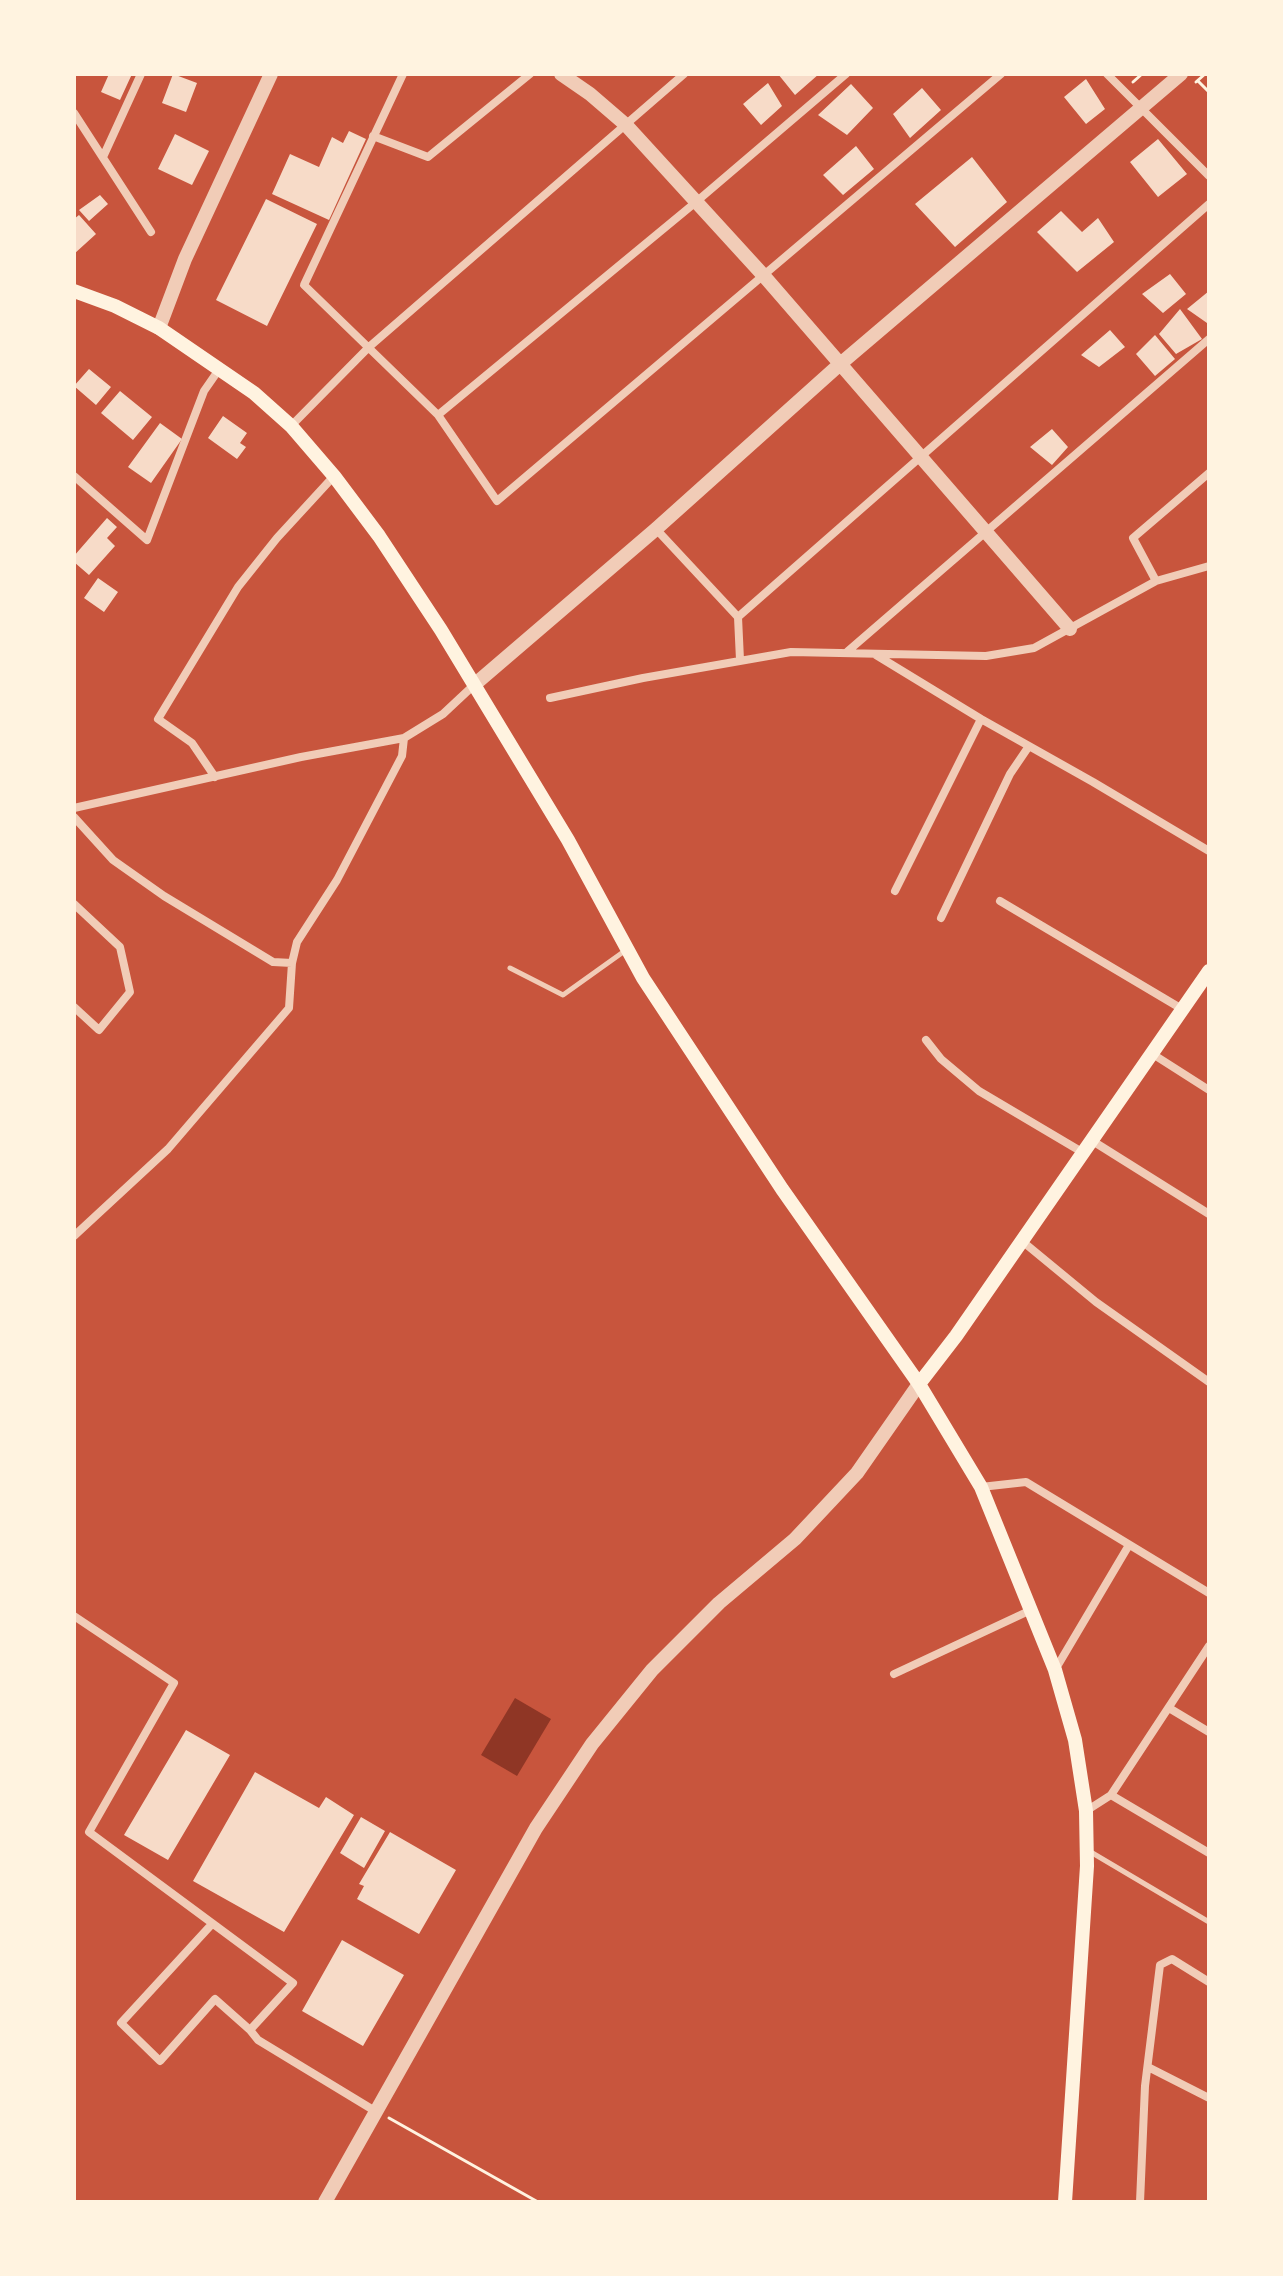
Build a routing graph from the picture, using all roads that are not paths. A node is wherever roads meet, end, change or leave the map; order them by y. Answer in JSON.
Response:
{"nodes":[{"id":1,"x":141,"y":74,"type":"edge"},
{"id":2,"x":271,"y":74,"type":"edge"},
{"id":3,"x":403,"y":74,"type":"edge"},
{"id":4,"x":530,"y":74,"type":"edge"},
{"id":5,"x":561,"y":74,"type":"edge"},
{"id":6,"x":684,"y":74,"type":"edge"},
{"id":7,"x":846,"y":74,"type":"edge"},
{"id":8,"x":1001,"y":74,"type":"edge"},
{"id":9,"x":1107,"y":74,"type":"edge"},
{"id":10,"x":1181,"y":74,"type":"edge"},
{"id":11,"x":1141,"y":109,"type":"junction"},
{"id":12,"x":74,"y":113,"type":"edge"},
{"id":13,"x":626,"y":125,"type":"junction"},
{"id":14,"x":373,"y":136,"type":"junction"},
{"id":15,"x":103,"y":157,"type":"junction"},
{"id":16,"x":1209,"y":176,"type":"edge"},
{"id":17,"x":696,"y":202,"type":"junction"},
{"id":18,"x":1209,"y":204,"type":"edge"},
{"id":19,"x":151,"y":232,"type":"dead end"},
{"id":20,"x":764,"y":276,"type":"junction"},
{"id":21,"x":74,"y":291,"type":"edge"},
{"id":22,"x":159,"y":328,"type":"junction"},
{"id":23,"x":1209,"y":339,"type":"edge"},
{"id":24,"x":369,"y":347,"type":"junction"},
{"id":25,"x":839,"y":365,"type":"junction"},
{"id":26,"x":220,"y":368,"type":"junction"},
{"id":27,"x":438,"y":415,"type":"junction"},
{"id":28,"x":291,"y":426,"type":"junction"},
{"id":29,"x":920,"y":458,"type":"junction"},
{"id":30,"x":1209,"y":473,"type":"edge"},
{"id":31,"x":74,"y":476,"type":"edge"},
{"id":32,"x":334,"y":476,"type":"junction"},
{"id":33,"x":656,"y":529,"type":"junction"},
{"id":34,"x":987,"y":534,"type":"junction"},
{"id":35,"x":1209,"y":566,"type":"edge"},
{"id":36,"x":1156,"y":581,"type":"junction"},
{"id":37,"x":738,"y":617,"type":"junction"},
{"id":38,"x":1070,"y":629,"type":"junction"},
{"id":39,"x":848,"y":651,"type":"junction"},
{"id":40,"x":875,"y":654,"type":"junction"},
{"id":41,"x":740,"y":660,"type":"junction"},
{"id":42,"x":474,"y":685,"type":"junction"},
{"id":43,"x":550,"y":698,"type":"dead end"},
{"id":44,"x":981,"y":719,"type":"junction"},
{"id":45,"x":404,"y":738,"type":"junction"},
{"id":46,"x":1029,"y":746,"type":"junction"},
{"id":47,"x":215,"y":777,"type":"junction"},
{"id":48,"x":74,"y":808,"type":"edge"},
{"id":49,"x":74,"y":817,"type":"edge"},
{"id":50,"x":1209,"y":851,"type":"edge"},
{"id":51,"x":895,"y":891,"type":"dead end"},
{"id":52,"x":1000,"y":901,"type":"dead end"},
{"id":53,"x":74,"y":904,"type":"edge"},
{"id":54,"x":941,"y":918,"type":"dead end"},
{"id":55,"x":626,"y":950,"type":"junction"},
{"id":56,"x":292,"y":963,"type":"junction"},
{"id":57,"x":510,"y":968,"type":"dead end"},
{"id":58,"x":1209,"y":971,"type":"edge"},
{"id":59,"x":74,"y":1007,"type":"edge"},
{"id":60,"x":1182,"y":1009,"type":"junction"},
{"id":61,"x":926,"y":1040,"type":"dead end"},
{"id":62,"x":1151,"y":1053,"type":"junction"},
{"id":63,"x":1209,"y":1090,"type":"edge"},
{"id":64,"x":1086,"y":1146,"type":"junction"},
{"id":65,"x":1209,"y":1214,"type":"edge"},
{"id":66,"x":74,"y":1236,"type":"edge"},
{"id":67,"x":1022,"y":1241,"type":"junction"},
{"id":68,"x":1209,"y":1382,"type":"edge"},
{"id":69,"x":919,"y":1384,"type":"junction"},
{"id":70,"x":981,"y":1487,"type":"junction"},
{"id":71,"x":1129,"y":1545,"type":"junction"},
{"id":72,"x":1209,"y":1593,"type":"edge"},
{"id":73,"x":1031,"y":1610,"type":"junction"},
{"id":74,"x":74,"y":1616,"type":"edge"},
{"id":75,"x":1209,"y":1646,"type":"edge"},
{"id":76,"x":1055,"y":1670,"type":"junction"},
{"id":77,"x":894,"y":1674,"type":"dead end"},
{"id":78,"x":1169,"y":1708,"type":"junction"},
{"id":79,"x":1209,"y":1732,"type":"edge"},
{"id":80,"x":1111,"y":1795,"type":"junction"},
{"id":81,"x":1086,"y":1811,"type":"junction"},
{"id":82,"x":1087,"y":1849,"type":"junction"},
{"id":83,"x":1209,"y":1853,"type":"edge"},
{"id":84,"x":1209,"y":1922,"type":"edge"},
{"id":85,"x":212,"y":1924,"type":"junction"},
{"id":86,"x":1209,"y":1982,"type":"edge"},
{"id":87,"x":250,"y":2030,"type":"junction"},
{"id":88,"x":1148,"y":2067,"type":"junction"},
{"id":89,"x":1209,"y":2098,"type":"edge"},
{"id":90,"x":375,"y":2111,"type":"junction"},
{"id":91,"x":325,"y":2202,"type":"edge"},
{"id":92,"x":1065,"y":2202,"type":"edge"},
{"id":93,"x":1140,"y":2202,"type":"edge"}],
"edges":[{"from":1,"to":15,"type":"street"},
{"from":2,"to":22,"type":"street"},
{"from":3,"to":14,"type":"street"},
{"from":4,"to":14,"type":"street"},
{"from":5,"to":13,"type":"street"},
{"from":6,"to":13,"type":"street"},
{"from":7,"to":17,"type":"street"},
{"from":8,"to":20,"type":"street"},
{"from":9,"to":11,"type":"street"},
{"from":10,"to":11,"type":"street"},
{"from":11,"to":16,"type":"street"},
{"from":11,"to":25,"type":"street"},
{"from":12,"to":15,"type":"street"},
{"from":13,"to":17,"type":"street"},
{"from":13,"to":24,"type":"street"},
{"from":14,"to":24,"type":"street"},
{"from":15,"to":19,"type":"street"},
{"from":17,"to":20,"type":"street"},
{"from":17,"to":27,"type":"street"},
{"from":18,"to":29,"type":"street"},
{"from":20,"to":25,"type":"street"},
{"from":20,"to":27,"type":"street"},
{"from":21,"to":22,"type":"main road"},
{"from":22,"to":26,"type":"main road"},
{"from":23,"to":34,"type":"street"},
{"from":24,"to":27,"type":"street"},
{"from":24,"to":28,"type":"street"},
{"from":25,"to":29,"type":"street"},
{"from":25,"to":33,"type":"street"},
{"from":26,"to":28,"type":"main road"},
{"from":26,"to":31,"type":"street"},
{"from":28,"to":32,"type":"main road"},
{"from":29,"to":34,"type":"street"},
{"from":29,"to":37,"type":"street"},
{"from":30,"to":36,"type":"street"},
{"from":32,"to":42,"type":"main road"},
{"from":32,"to":47,"type":"street"},
{"from":33,"to":37,"type":"street"},
{"from":33,"to":42,"type":"street"},
{"from":34,"to":38,"type":"street"},
{"from":34,"to":39,"type":"street"},
{"from":35,"to":36,"type":"street"},
{"from":36,"to":38,"type":"street"},
{"from":37,"to":41,"type":"street"},
{"from":38,"to":40,"type":"street"},
{"from":39,"to":40,"type":"street"},
{"from":39,"to":41,"type":"street"},
{"from":40,"to":44,"type":"street"},
{"from":41,"to":43,"type":"street"},
{"from":42,"to":45,"type":"street"},
{"from":42,"to":55,"type":"main road"},
{"from":44,"to":46,"type":"street"},
{"from":44,"to":51,"type":"street"},
{"from":45,"to":47,"type":"street"},
{"from":45,"to":56,"type":"street"},
{"from":46,"to":50,"type":"street"},
{"from":46,"to":54,"type":"street"},
{"from":47,"to":48,"type":"street"},
{"from":49,"to":56,"type":"street"},
{"from":52,"to":60,"type":"street"},
{"from":53,"to":59,"type":"street"},
{"from":55,"to":57,"type":"lane"},
{"from":55,"to":69,"type":"main road"},
{"from":56,"to":66,"type":"street"},
{"from":58,"to":60,"type":"main road"},
{"from":60,"to":62,"type":"main road"},
{"from":61,"to":64,"type":"street"},
{"from":62,"to":63,"type":"street"},
{"from":62,"to":64,"type":"main road"},
{"from":64,"to":65,"type":"street"},
{"from":64,"to":67,"type":"main road"},
{"from":67,"to":68,"type":"street"},
{"from":67,"to":69,"type":"main road"},
{"from":69,"to":70,"type":"main road"},
{"from":69,"to":90,"type":"street"},
{"from":70,"to":71,"type":"street"},
{"from":70,"to":73,"type":"main road"},
{"from":71,"to":72,"type":"street"},
{"from":71,"to":76,"type":"street"},
{"from":73,"to":76,"type":"main road"},
{"from":73,"to":77,"type":"street"},
{"from":74,"to":85,"type":"street"},
{"from":75,"to":78,"type":"street"},
{"from":76,"to":81,"type":"main road"},
{"from":78,"to":79,"type":"street"},
{"from":78,"to":80,"type":"street"},
{"from":80,"to":81,"type":"street"},
{"from":80,"to":83,"type":"street"},
{"from":81,"to":82,"type":"main road"},
{"from":82,"to":84,"type":"lane"},
{"from":82,"to":92,"type":"main road"},
{"from":85,"to":87,"type":"street"},
{"from":85,"to":87,"type":"street"},
{"from":86,"to":88,"type":"street"},
{"from":87,"to":90,"type":"street"},
{"from":88,"to":89,"type":"street"},
{"from":88,"to":93,"type":"street"},
{"from":90,"to":91,"type":"street"}]}
